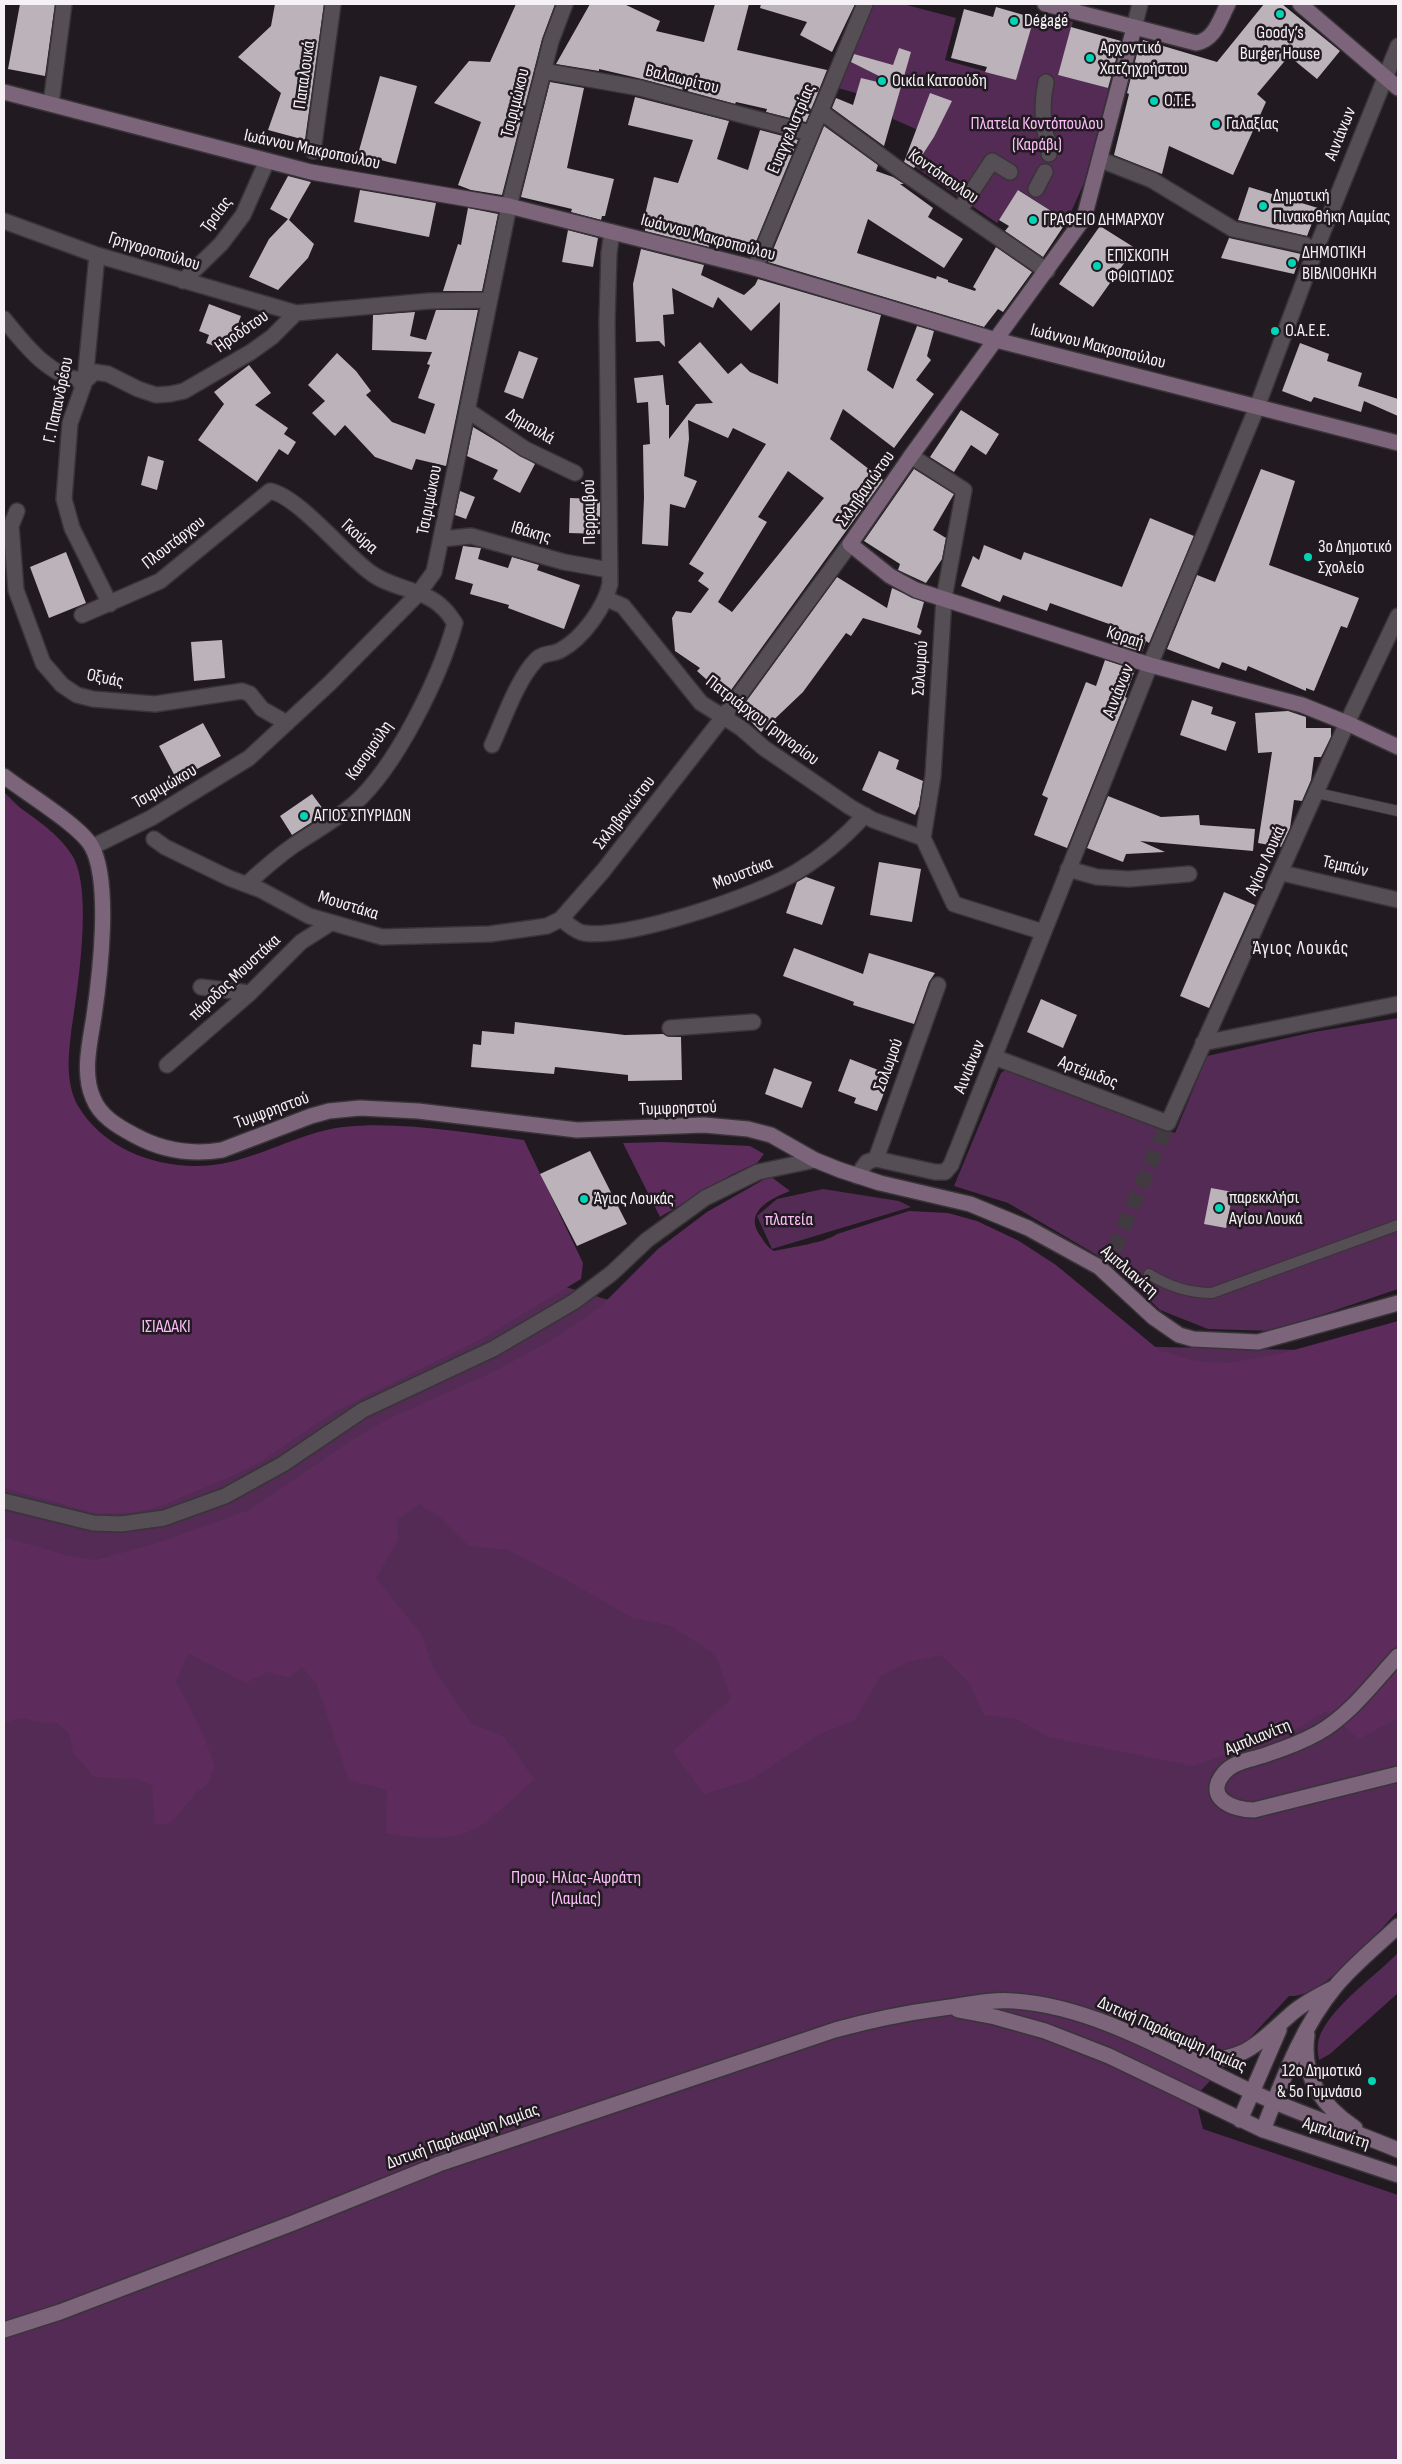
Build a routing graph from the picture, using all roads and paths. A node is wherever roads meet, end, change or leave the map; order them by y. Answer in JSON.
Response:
{"nodes":[{"id":1,"x":64,"y":4,"type":"edge"},
{"id":2,"x":333,"y":4,"type":"edge"},
{"id":3,"x":565,"y":4,"type":"edge"},
{"id":4,"x":865,"y":4,"type":"edge"},
{"id":5,"x":1045,"y":4,"type":"edge"},
{"id":6,"x":1140,"y":4,"type":"edge"},
{"id":7,"x":1228,"y":4,"type":"edge"},
{"id":8,"x":1300,"y":4,"type":"edge"},
{"id":9,"x":1134,"y":28,"type":"junction"},
{"id":10,"x":1398,"y":46,"type":"edge"},
{"id":11,"x":543,"y":71,"type":"junction"},
{"id":12,"x":1384,"y":76,"type":"junction"},
{"id":13,"x":1046,"y":82,"type":"dead end"},
{"id":14,"x":1398,"y":88,"type":"edge"},
{"id":15,"x":4,"y":92,"type":"edge"},
{"id":16,"x":51,"y":104,"type":"junction"},
{"id":17,"x":820,"y":111,"type":"junction"},
{"id":18,"x":810,"y":133,"type":"junction"},
{"id":19,"x":313,"y":151,"type":"dead end"},
{"id":20,"x":1049,"y":154,"type":"dead end"},
{"id":21,"x":1101,"y":160,"type":"junction"},
{"id":22,"x":267,"y":161,"type":"junction"},
{"id":23,"x":1010,"y":172,"type":"dead end"},
{"id":24,"x":1045,"y":172,"type":"dead end"},
{"id":25,"x":1036,"y":189,"type":"dead end"},
{"id":26,"x":509,"y":206,"type":"junction"},
{"id":27,"x":959,"y":211,"type":"junction"},
{"id":28,"x":4,"y":221,"type":"edge"},
{"id":29,"x":612,"y":232,"type":"junction"},
{"id":30,"x":1306,"y":246,"type":"dead end"},
{"id":31,"x":97,"y":255,"type":"junction"},
{"id":32,"x":755,"y":268,"type":"junction"},
{"id":33,"x":1047,"y":271,"type":"junction"},
{"id":34,"x":183,"y":281,"type":"junction"},
{"id":35,"x":490,"y":300,"type":"junction"},
{"id":36,"x":296,"y":314,"type":"junction"},
{"id":37,"x":4,"y":319,"type":"edge"},
{"id":38,"x":996,"y":340,"type":"junction"},
{"id":39,"x":85,"y":380,"type":"junction"},
{"id":40,"x":1257,"y":407,"type":"junction"},
{"id":41,"x":467,"y":410,"type":"junction"},
{"id":42,"x":1398,"y":443,"type":"edge"},
{"id":43,"x":911,"y":456,"type":"junction"},
{"id":44,"x":575,"y":472,"type":"dead end"},
{"id":45,"x":282,"y":495,"type":"joint"},
{"id":46,"x":17,"y":512,"type":"dead end"},
{"id":47,"x":442,"y":539,"type":"junction"},
{"id":48,"x":850,"y":544,"type":"junction"},
{"id":49,"x":609,"y":570,"type":"junction"},
{"id":50,"x":418,"y":594,"type":"junction"},
{"id":51,"x":944,"y":598,"type":"junction"},
{"id":52,"x":607,"y":599,"type":"junction"},
{"id":53,"x":110,"y":604,"type":"junction"},
{"id":54,"x":82,"y":615,"type":"dead end"},
{"id":55,"x":455,"y":623,"type":"joint"},
{"id":56,"x":1397,"y":623,"type":"edge"},
{"id":57,"x":1150,"y":666,"type":"junction"},
{"id":58,"x":724,"y":716,"type":"junction"},
{"id":59,"x":287,"y":723,"type":"junction"},
{"id":60,"x":1347,"y":723,"type":"junction"},
{"id":61,"x":492,"y":745,"type":"dead end"},
{"id":62,"x":1398,"y":747,"type":"edge"},
{"id":63,"x":4,"y":776,"type":"edge"},
{"id":64,"x":1317,"y":793,"type":"junction"},
{"id":65,"x":1398,"y":811,"type":"edge"},
{"id":66,"x":864,"y":815,"type":"junction"},
{"id":67,"x":923,"y":838,"type":"junction"},
{"id":68,"x":154,"y":839,"type":"dead end"},
{"id":69,"x":92,"y":847,"type":"junction"},
{"id":70,"x":1068,"y":869,"type":"junction"},
{"id":71,"x":1282,"y":873,"type":"junction"},
{"id":72,"x":1189,"y":874,"type":"dead end"},
{"id":73,"x":247,"y":884,"type":"junction"},
{"id":74,"x":1398,"y":900,"type":"edge"},
{"id":75,"x":561,"y":919,"type":"junction"},
{"id":76,"x":331,"y":923,"type":"junction"},
{"id":77,"x":547,"y":926,"type":"joint"},
{"id":78,"x":1043,"y":932,"type":"junction"},
{"id":79,"x":938,"y":985,"type":"dead end"},
{"id":80,"x":201,"y":987,"type":"dead end"},
{"id":81,"x":250,"y":993,"type":"junction"},
{"id":82,"x":1398,"y":1004,"type":"edge"},
{"id":83,"x":753,"y":1022,"type":"dead end"},
{"id":84,"x":670,"y":1028,"type":"dead end"},
{"id":85,"x":1203,"y":1043,"type":"junction"},
{"id":86,"x":994,"y":1057,"type":"junction"},
{"id":87,"x":167,"y":1064,"type":"dead end"},
{"id":88,"x":1168,"y":1123,"type":"joint"},
{"id":89,"x":876,"y":1159,"type":"junction"},
{"id":90,"x":814,"y":1160,"type":"junction"},
{"id":91,"x":840,"y":1170,"type":"joint"},
{"id":92,"x":857,"y":1176,"type":"junction"},
{"id":93,"x":1398,"y":1225,"type":"edge"},
{"id":94,"x":1149,"y":1274,"type":"dead end"},
{"id":95,"x":1398,"y":1304,"type":"edge"},
{"id":96,"x":4,"y":1501,"type":"edge"},
{"id":97,"x":1398,"y":1656,"type":"edge"},
{"id":98,"x":1398,"y":1774,"type":"edge"},
{"id":99,"x":1398,"y":1926,"type":"edge"},
{"id":100,"x":1335,"y":1987,"type":"junction"},
{"id":101,"x":944,"y":2008,"type":"junction"},
{"id":102,"x":1282,"y":2022,"type":"junction"},
{"id":103,"x":1308,"y":2027,"type":"junction"},
{"id":104,"x":1180,"y":2058,"type":"junction"},
{"id":105,"x":1252,"y":2092,"type":"junction"},
{"id":106,"x":1274,"y":2102,"type":"junction"},
{"id":107,"x":1240,"y":2120,"type":"junction"},
{"id":108,"x":1263,"y":2130,"type":"junction"},
{"id":109,"x":1376,"y":2140,"type":"junction"},
{"id":110,"x":1398,"y":2150,"type":"edge"},
{"id":111,"x":1398,"y":2175,"type":"edge"},
{"id":112,"x":4,"y":2330,"type":"edge"}],
"edges":[{"from":1,"to":16,"type":"street"},
{"from":2,"to":19,"type":"street","name":"Παπαλουκά"},
{"from":3,"to":11,"type":"street","name":"Τσιριμώκου"},
{"from":4,"to":17,"type":"street","name":"Ευαγγελιστρίας"},
{"from":5,"to":9,"type":"street"},
{"from":6,"to":9,"type":"street"},
{"from":7,"to":9,"type":"street"},
{"from":8,"to":12,"type":"street"},
{"from":9,"to":21,"type":"street","name":"Σκληβανιώτου"},
{"from":10,"to":12,"type":"street","name":"Αινιάνων"},
{"from":11,"to":18,"type":"street","name":"Βαλαωρίτου"},
{"from":11,"to":26,"type":"street","name":"Τσιριμώκου"},
{"from":12,"to":14,"type":"street"},
{"from":12,"to":40,"type":"street","name":"Αινιάνων"},
{"from":13,"to":20,"type":"street"},
{"from":15,"to":16,"type":"street","name":"Ιωάννου Μακροπούλου"},
{"from":16,"to":22,"type":"street","name":"Ιωάννου Μακροπούλου"},
{"from":17,"to":18,"type":"street","name":"Ευαγγελιστρίας"},
{"from":17,"to":27,"type":"street","name":"Κοντόπουλου"},
{"from":18,"to":32,"type":"street","name":"Ευαγγελιστρίας"},
{"from":21,"to":30,"type":"street"},
{"from":21,"to":33,"type":"street","name":"Σκληβανιώτου"},
{"from":22,"to":26,"type":"street","name":"Ιωάννου Μακροπούλου"},
{"from":22,"to":34,"type":"street","name":"Τροίας"},
{"from":23,"to":27,"type":"street"},
{"from":24,"to":25,"type":"street"},
{"from":26,"to":29,"type":"street","name":"Ιωάννου Μακροπούλου"},
{"from":26,"to":35,"type":"street","name":"Τσιριμώκου"},
{"from":27,"to":33,"type":"street","name":"Κοντόπουλου"},
{"from":28,"to":31,"type":"street","name":"Γρηγοροπούλου"},
{"from":29,"to":32,"type":"street","name":"Ιωάννου Μακροπούλου"},
{"from":29,"to":49,"type":"street","name":"Περραιβού"},
{"from":31,"to":34,"type":"street","name":"Γρηγοροπούλου"},
{"from":31,"to":39,"type":"street","name":"Γ. Παπανδρέου"},
{"from":32,"to":38,"type":"street","name":"Ιωάννου Μακροπούλου"},
{"from":33,"to":38,"type":"street","name":"Σκληβανιώτου"},
{"from":34,"to":36,"type":"street","name":"Γρηγοροπούλου"},
{"from":35,"to":36,"type":"street","name":"Ηροδότου"},
{"from":35,"to":41,"type":"street","name":"Τσιριμώκου"},
{"from":36,"to":39,"type":"street","name":"Ηροδότου"},
{"from":37,"to":39,"type":"street"},
{"from":38,"to":40,"type":"street","name":"Ιωάννου Μακροπούλου"},
{"from":38,"to":43,"type":"street","name":"Σκληβανιώτου"},
{"from":39,"to":53,"type":"street","name":"Γ. Παπανδρέου"},
{"from":40,"to":42,"type":"street","name":"Ιωάννου Μακροπούλου"},
{"from":40,"to":57,"type":"street","name":"Αινιάνων"},
{"from":41,"to":44,"type":"street","name":"Δημουλά"},
{"from":41,"to":47,"type":"street","name":"Τσιριμώκου"},
{"from":43,"to":48,"type":"street","name":"Σκληβανιώτου"},
{"from":43,"to":51,"type":"street","name":"Σολωμού"},
{"from":45,"to":50,"type":"street","name":"Γκούρα"},
{"from":45,"to":53,"type":"street","name":"Πλουτάρχου"},
{"from":46,"to":59,"type":"street","name":"Οξυάς"},
{"from":47,"to":49,"type":"street","name":"Ιθάκης"},
{"from":47,"to":50,"type":"street","name":"Τσιριμώκου"},
{"from":48,"to":51,"type":"street","name":"Κοραή"},
{"from":48,"to":58,"type":"street","name":"Σκληβανιώτου"},
{"from":49,"to":52,"type":"street","name":"Περραιβού"},
{"from":50,"to":55,"type":"street","name":"Γκούρα"},
{"from":50,"to":59,"type":"street","name":"Τσιριμώκου"},
{"from":51,"to":57,"type":"street","name":"Κοραή"},
{"from":51,"to":67,"type":"street","name":"Σολωμού"},
{"from":52,"to":58,"type":"street","name":"Πατριάρχου Γρηγορίου"},
{"from":52,"to":61,"type":"street","name":"Περραιβού"},
{"from":53,"to":54,"type":"street","name":"Πλουτάρχου"},
{"from":55,"to":73,"type":"street","name":"Κασομούλη"},
{"from":56,"to":60,"type":"street","name":"Αγίου Λουκά"},
{"from":57,"to":60,"type":"street","name":"Κοραή"},
{"from":57,"to":70,"type":"street","name":"Αινιάνων"},
{"from":58,"to":66,"type":"street","name":"Πατριάρχου Γρηγορίου"},
{"from":58,"to":75,"type":"street","name":"Σκληβανιώτου"},
{"from":59,"to":69,"type":"street","name":"Τσιριμώκου"},
{"from":60,"to":62,"type":"street","name":"Κοραή"},
{"from":60,"to":64,"type":"street","name":"Αγίου Λουκά"},
{"from":63,"to":69,"type":"street"},
{"from":64,"to":65,"type":"lane"},
{"from":64,"to":71,"type":"street","name":"Αγίου Λουκά"},
{"from":66,"to":67,"type":"street","name":"Πατριάρχου Γρηγορίου"},
{"from":66,"to":75,"type":"street","name":"Μουστάκα"},
{"from":67,"to":78,"type":"street"},
{"from":68,"to":73,"type":"street","name":"Μουστάκα"},
{"from":69,"to":90,"type":"street","name":"Τυμφρηστού"},
{"from":70,"to":72,"type":"street"},
{"from":70,"to":78,"type":"street","name":"Αινιάνων"},
{"from":71,"to":74,"type":"street","name":"Τεμπών"},
{"from":71,"to":85,"type":"street","name":"Αγίου Λουκά"},
{"from":73,"to":76,"type":"street","name":"Μουστάκα"},
{"from":75,"to":77,"type":"street","name":"Σκληβανιώτου"},
{"from":76,"to":77,"type":"street","name":"Μουστάκα"},
{"from":76,"to":81,"type":"street","name":"πάροδος Μουστάκα"},
{"from":78,"to":86,"type":"street","name":"Αινιάνων"},
{"from":79,"to":89,"type":"street","name":"Σολωμού"},
{"from":80,"to":81,"type":"street"},
{"from":81,"to":87,"type":"street","name":"πάροδος Μουστάκα"},
{"from":82,"to":85,"type":"street"},
{"from":83,"to":84,"type":"street"},
{"from":85,"to":88,"type":"street","name":"Αγίου Λουκά"},
{"from":86,"to":88,"type":"street","name":"Αρτέμιδος"},
{"from":86,"to":89,"type":"street","name":"Αινιάνων"},
{"from":89,"to":92,"type":"street"},
{"from":90,"to":91,"type":"street","name":"Τυμφρηστού"},
{"from":90,"to":96,"type":"street"},
{"from":91,"to":92,"type":"street","name":"Αμπλιανίτη"},
{"from":92,"to":95,"type":"street","name":"Αμπλιανίτη"},
{"from":93,"to":94,"type":"lane"},
{"from":97,"to":98,"type":"street","name":"Αμπλιανίτη"},
{"from":99,"to":100,"type":"street"},
{"from":100,"to":102,"type":"street"},
{"from":100,"to":103,"type":"street"},
{"from":101,"to":104,"type":"street","name":"Δυτική Παράκαμψη Λαμίας"},
{"from":101,"to":107,"type":"street","name":"Δυτική Παράκαμψη Λαμίας"},
{"from":101,"to":112,"type":"street","name":"Δυτική Παράκαμψη Λαμίας"},
{"from":102,"to":104,"type":"street"},
{"from":102,"to":105,"type":"street"},
{"from":103,"to":106,"type":"street"},
{"from":103,"to":109,"type":"street"},
{"from":104,"to":105,"type":"street","name":"Δυτική Παράκαμψη Λαμίας"},
{"from":105,"to":106,"type":"street","name":"Δυτική Παράκαμψη Λαμίας"},
{"from":105,"to":107,"type":"street"},
{"from":106,"to":108,"type":"street"},
{"from":106,"to":109,"type":"street","name":"Δυτική Παράκαμψη Λαμίας"},
{"from":107,"to":108,"type":"street","name":"Δυτική Παράκαμψη Λαμίας"},
{"from":108,"to":111,"type":"street","name":"Αμπλιανίτη"},
{"from":109,"to":110,"type":"street","name":"Αμπλιανίτη"}]}
